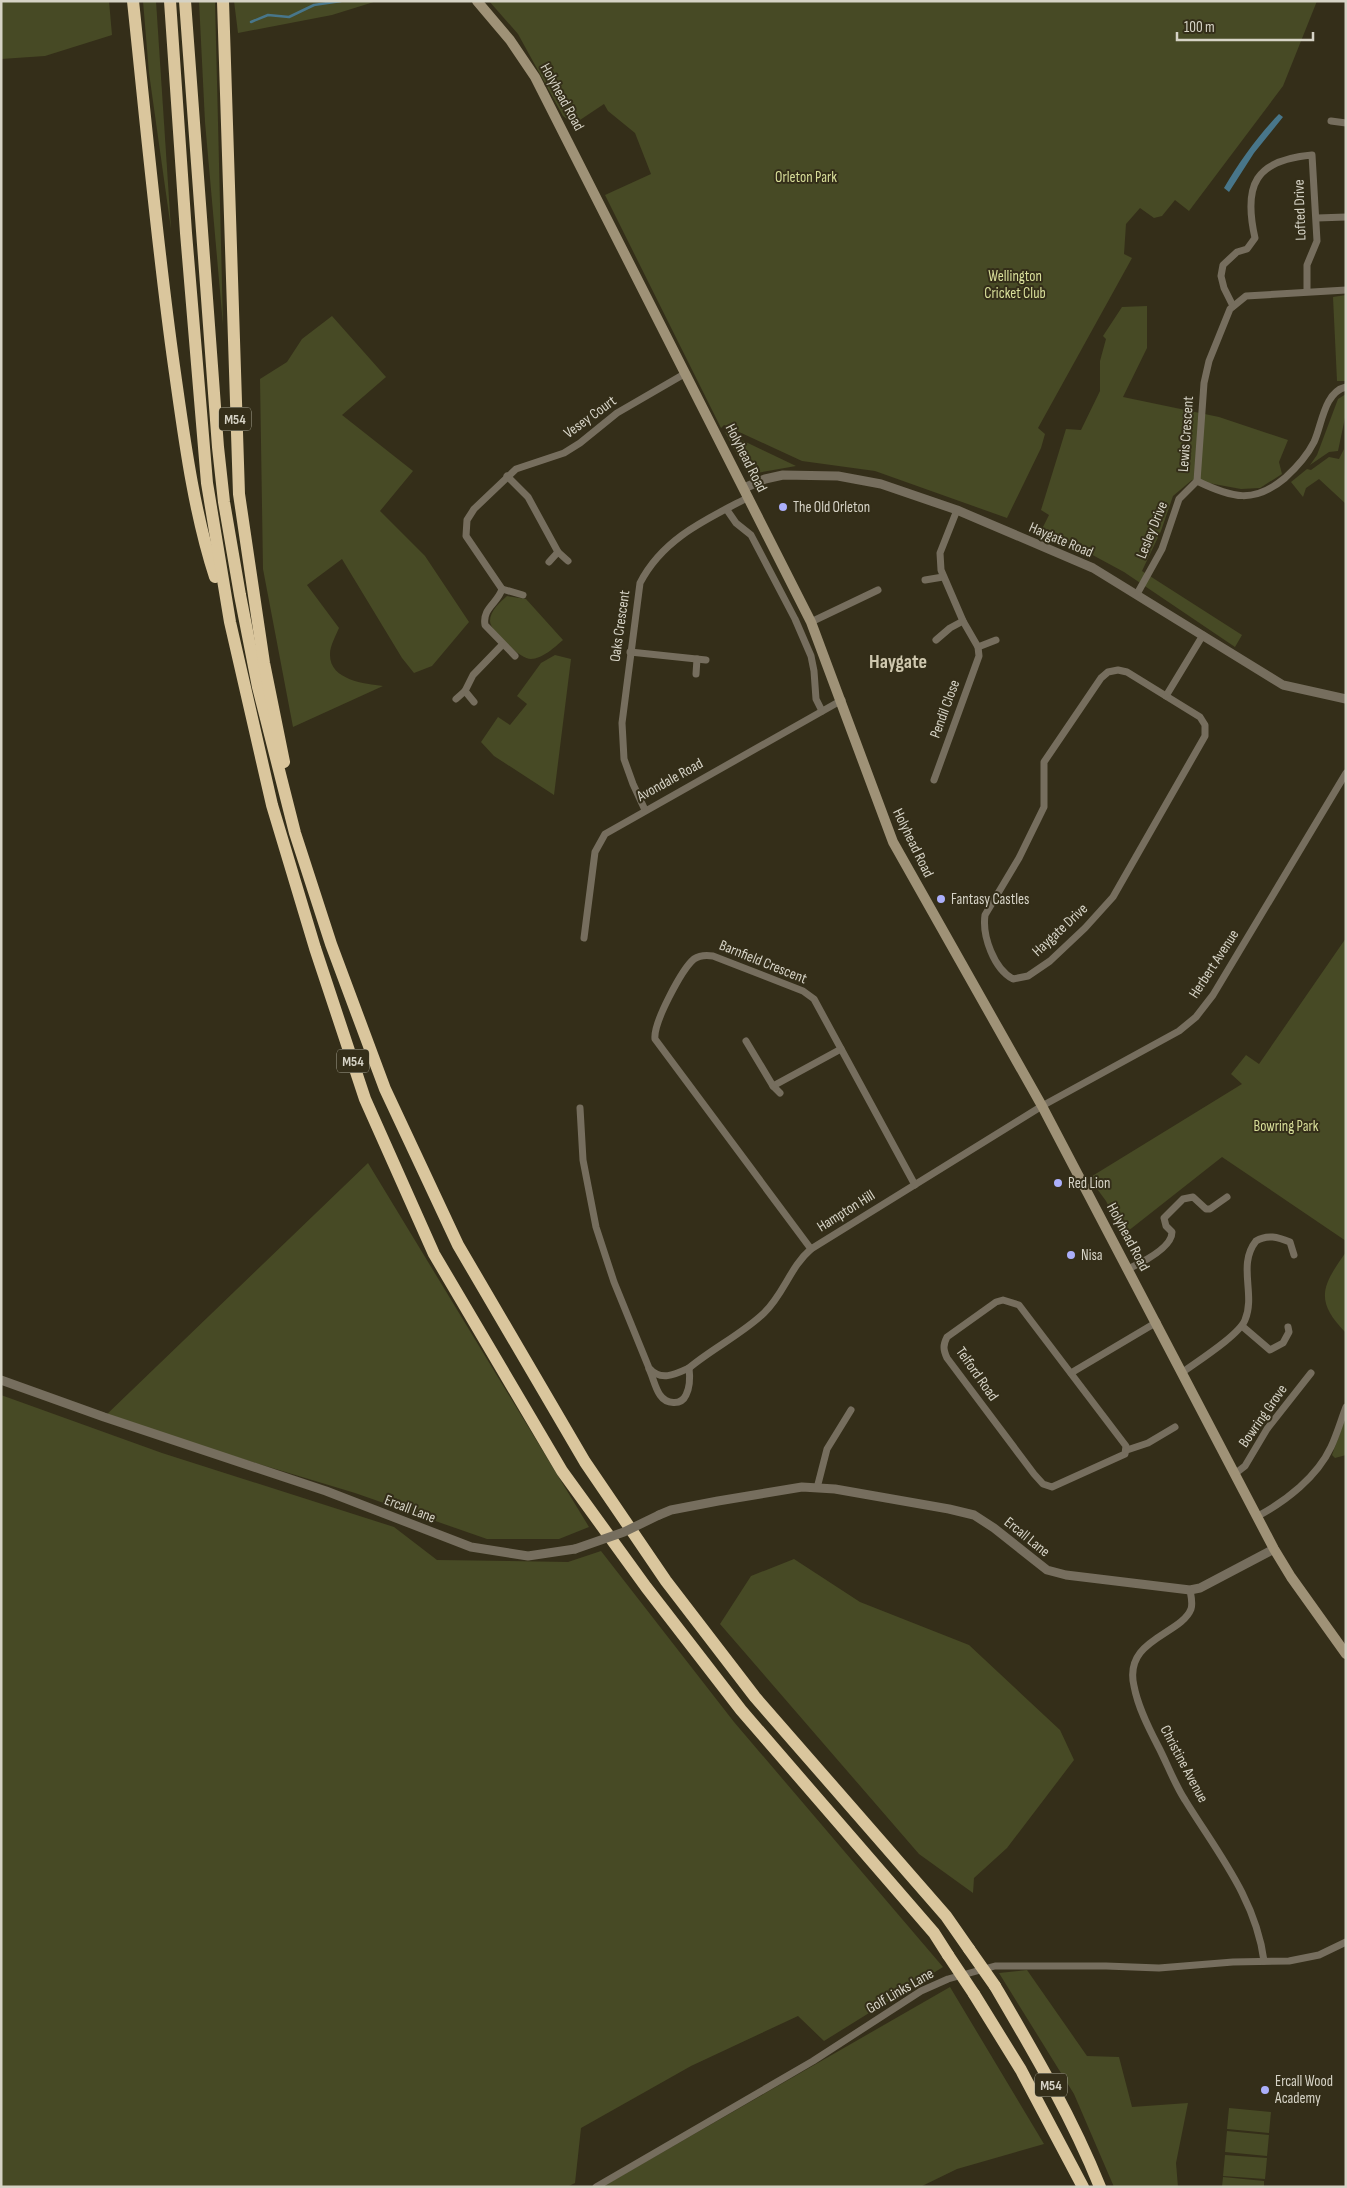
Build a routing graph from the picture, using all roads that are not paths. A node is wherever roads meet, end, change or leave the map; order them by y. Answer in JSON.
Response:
{"nodes":[{"id":1,"x":133,"y":1,"type":"edge"},
{"id":2,"x":170,"y":1,"type":"edge"},
{"id":3,"x":185,"y":1,"type":"edge"},
{"id":4,"x":223,"y":1,"type":"edge"},
{"id":5,"x":477,"y":1,"type":"edge"},
{"id":6,"x":1331,"y":121,"type":"dead end"},
{"id":7,"x":1346,"y":123,"type":"edge"},
{"id":8,"x":1346,"y":217,"type":"edge"},
{"id":9,"x":1317,"y":218,"type":"junction"},
{"id":10,"x":1346,"y":290,"type":"edge"},
{"id":11,"x":1307,"y":291,"type":"junction"},
{"id":12,"x":1233,"y":306,"type":"junction"},
{"id":13,"x":686,"y":373,"type":"junction"},
{"id":14,"x":1346,"y":388,"type":"edge"},
{"id":15,"x":507,"y":476,"type":"junction"},
{"id":16,"x":1197,"y":481,"type":"junction"},
{"id":17,"x":747,"y":492,"type":"junction"},
{"id":18,"x":727,"y":510,"type":"junction"},
{"id":19,"x":957,"y":510,"type":"junction"},
{"id":20,"x":558,"y":552,"type":"junction"},
{"id":21,"x":568,"y":561,"type":"dead end"},
{"id":22,"x":549,"y":562,"type":"dead end"},
{"id":23,"x":942,"y":577,"type":"junction"},
{"id":24,"x":925,"y":580,"type":"dead end"},
{"id":25,"x":502,"y":589,"type":"junction"},
{"id":26,"x":878,"y":590,"type":"dead end"},
{"id":27,"x":1137,"y":594,"type":"junction"},
{"id":28,"x":523,"y":595,"type":"dead end"},
{"id":29,"x":963,"y":621,"type":"junction"},
{"id":30,"x":230,"y":622,"type":"junction"},
{"id":31,"x":812,"y":622,"type":"junction"},
{"id":32,"x":1202,"y":636,"type":"junction"},
{"id":33,"x":936,"y":640,"type":"dead end"},
{"id":34,"x":996,"y":640,"type":"dead end"},
{"id":35,"x":502,"y":645,"type":"junction"},
{"id":36,"x":978,"y":648,"type":"junction"},
{"id":37,"x":630,"y":652,"type":"junction"},
{"id":38,"x":516,"y":656,"type":"dead end"},
{"id":39,"x":697,"y":660,"type":"junction"},
{"id":40,"x":706,"y":660,"type":"dead end"},
{"id":41,"x":696,"y":674,"type":"dead end"},
{"id":42,"x":465,"y":690,"type":"junction"},
{"id":43,"x":1166,"y":696,"type":"junction"},
{"id":44,"x":456,"y":699,"type":"dead end"},
{"id":45,"x":1346,"y":699,"type":"edge"},
{"id":46,"x":842,"y":700,"type":"junction"},
{"id":47,"x":474,"y":702,"type":"dead end"},
{"id":48,"x":822,"y":711,"type":"junction"},
{"id":49,"x":1346,"y":773,"type":"edge"},
{"id":50,"x":934,"y":780,"type":"dead end"},
{"id":51,"x":645,"y":810,"type":"junction"},
{"id":52,"x":296,"y":832,"type":"junction"},
{"id":53,"x":584,"y":938,"type":"dead end"},
{"id":54,"x":746,"y":1041,"type":"dead end"},
{"id":55,"x":841,"y":1049,"type":"junction"},
{"id":56,"x":773,"y":1086,"type":"junction"},
{"id":57,"x":780,"y":1094,"type":"dead end"},
{"id":58,"x":1042,"y":1106,"type":"junction"},
{"id":59,"x":580,"y":1108,"type":"dead end"},
{"id":60,"x":915,"y":1185,"type":"junction"},
{"id":61,"x":1227,"y":1198,"type":"dead end"},
{"id":62,"x":812,"y":1249,"type":"junction"},
{"id":63,"x":1294,"y":1255,"type":"dead end"},
{"id":64,"x":1128,"y":1269,"type":"junction"},
{"id":65,"x":1157,"y":1322,"type":"junction"},
{"id":66,"x":1242,"y":1326,"type":"junction"},
{"id":67,"x":1288,"y":1327,"type":"dead end"},
{"id":68,"x":649,"y":1368,"type":"junction"},
{"id":69,"x":690,"y":1368,"type":"junction"},
{"id":70,"x":1183,"y":1372,"type":"junction"},
{"id":71,"x":1071,"y":1373,"type":"junction"},
{"id":72,"x":1311,"y":1373,"type":"dead end"},
{"id":73,"x":1,"y":1380,"type":"edge"},
{"id":74,"x":1346,"y":1406,"type":"edge"},
{"id":75,"x":851,"y":1410,"type":"dead end"},
{"id":76,"x":1175,"y":1427,"type":"dead end"},
{"id":77,"x":1127,"y":1450,"type":"junction"},
{"id":78,"x":1236,"y":1473,"type":"junction"},
{"id":79,"x":817,"y":1488,"type":"junction"},
{"id":80,"x":1258,"y":1516,"type":"junction"},
{"id":81,"x":1274,"y":1548,"type":"junction"},
{"id":82,"x":1190,"y":1590,"type":"junction"},
{"id":83,"x":1346,"y":1654,"type":"edge"},
{"id":84,"x":1346,"y":1942,"type":"edge"},
{"id":85,"x":1264,"y":1961,"type":"junction"},
{"id":86,"x":596,"y":2187,"type":"edge"},
{"id":87,"x":1083,"y":2187,"type":"edge"},
{"id":88,"x":1100,"y":2187,"type":"edge"}],
"edges":[{"from":1,"to":30,"type":"highway","number":"M54"},
{"from":2,"to":30,"type":"highway","number":"M54"},
{"from":3,"to":52,"type":"highway","number":"M54"},
{"from":4,"to":52,"type":"highway","number":"M54"},
{"from":5,"to":13,"type":"main road","name":"Holyhead Road"},
{"from":6,"to":7,"type":"street"},
{"from":8,"to":9,"type":"street"},
{"from":9,"to":11,"type":"street","name":"Lofted Drive"},
{"from":9,"to":12,"type":"street","name":"Lofted Drive"},
{"from":10,"to":11,"type":"street"},
{"from":11,"to":12,"type":"street"},
{"from":12,"to":16,"type":"street","name":"Lewis Crescent"},
{"from":13,"to":15,"type":"street","name":"Vesey Court"},
{"from":13,"to":17,"type":"main road","name":"Holyhead Road"},
{"from":14,"to":16,"type":"street","name":"Lewis Crescent"},
{"from":15,"to":20,"type":"street"},
{"from":15,"to":25,"type":"street","name":"Vesey Court"},
{"from":16,"to":27,"type":"street","name":"Lesley Drive"},
{"from":17,"to":18,"type":"street","name":"Oaks Crescent"},
{"from":17,"to":19,"type":"street","name":"Haygate Road"},
{"from":17,"to":31,"type":"main road","name":"Holyhead Road"},
{"from":18,"to":37,"type":"street","name":"Oaks Crescent"},
{"from":18,"to":48,"type":"street"},
{"from":19,"to":23,"type":"street"},
{"from":19,"to":27,"type":"street","name":"Haygate Road"},
{"from":20,"to":21,"type":"street"},
{"from":20,"to":22,"type":"street"},
{"from":23,"to":24,"type":"street"},
{"from":23,"to":29,"type":"street"},
{"from":25,"to":28,"type":"street"},
{"from":25,"to":35,"type":"street"},
{"from":26,"to":31,"type":"street"},
{"from":27,"to":32,"type":"street","name":"Haygate Road"},
{"from":29,"to":33,"type":"street"},
{"from":29,"to":36,"type":"street"},
{"from":30,"to":87,"type":"highway","number":"M54","bridge":true},
{"from":31,"to":46,"type":"main road","name":"Holyhead Road"},
{"from":32,"to":43,"type":"street"},
{"from":32,"to":45,"type":"street","name":"Haygate Road"},
{"from":34,"to":36,"type":"street"},
{"from":35,"to":38,"type":"street"},
{"from":35,"to":42,"type":"street"},
{"from":36,"to":50,"type":"street","name":"Pendil Close"},
{"from":37,"to":39,"type":"street"},
{"from":37,"to":51,"type":"street","name":"Oaks Crescent"},
{"from":39,"to":40,"type":"street"},
{"from":39,"to":41,"type":"street"},
{"from":42,"to":44,"type":"street"},
{"from":42,"to":47,"type":"street"},
{"from":43,"to":43,"type":"street","name":"Haygate Drive"},
{"from":46,"to":48,"type":"street","name":"Avondale Road"},
{"from":46,"to":58,"type":"main road","name":"Holyhead Road"},
{"from":48,"to":51,"type":"street","name":"Avondale Road"},
{"from":49,"to":58,"type":"street","name":"Herbert Avenue"},
{"from":51,"to":53,"type":"street","name":"Avondale Road"},
{"from":52,"to":88,"type":"highway","number":"M54","bridge":true},
{"from":54,"to":56,"type":"street"},
{"from":55,"to":56,"type":"street"},
{"from":55,"to":60,"type":"street","name":"Barnfield Crescent"},
{"from":55,"to":62,"type":"street","name":"Barnfield Crescent"},
{"from":56,"to":57,"type":"street"},
{"from":58,"to":60,"type":"street","name":"Hampton Hill"},
{"from":58,"to":64,"type":"main road","name":"Holyhead Road"},
{"from":59,"to":68,"type":"street"},
{"from":60,"to":62,"type":"street","name":"Hampton Hill"},
{"from":61,"to":64,"type":"street"},
{"from":62,"to":69,"type":"street","name":"Hampton Hill"},
{"from":63,"to":66,"type":"street"},
{"from":64,"to":65,"type":"main road","name":"Holyhead Road"},
{"from":65,"to":70,"type":"main road","name":"Holyhead Road"},
{"from":65,"to":71,"type":"street"},
{"from":66,"to":67,"type":"street"},
{"from":66,"to":70,"type":"street"},
{"from":68,"to":69,"type":"street","name":"Hampton Hill"},
{"from":68,"to":69,"type":"street"},
{"from":70,"to":78,"type":"main road","name":"Holyhead Road"},
{"from":71,"to":77,"type":"street","name":"Telford Road"},
{"from":71,"to":77,"type":"street","name":"Telford Road"},
{"from":72,"to":78,"type":"street","name":"Bowring Grove"},
{"from":73,"to":79,"type":"street","name":"Ercall Lane","bridge":true},
{"from":74,"to":80,"type":"street"},
{"from":75,"to":79,"type":"street"},
{"from":76,"to":77,"type":"street","name":"Telford Road"},
{"from":78,"to":80,"type":"main road","name":"Holyhead Road"},
{"from":79,"to":82,"type":"street","name":"Ercall Lane"},
{"from":80,"to":81,"type":"main road","name":"Holyhead Road"},
{"from":81,"to":82,"type":"street","name":"Ercall Lane"},
{"from":81,"to":83,"type":"main road","name":"Holyhead Road"},
{"from":82,"to":85,"type":"street","name":"Christine Avenue"},
{"from":84,"to":85,"type":"street","name":"Golf Links Lane"},
{"from":85,"to":86,"type":"street","name":"Golf Links Lane"}]}
